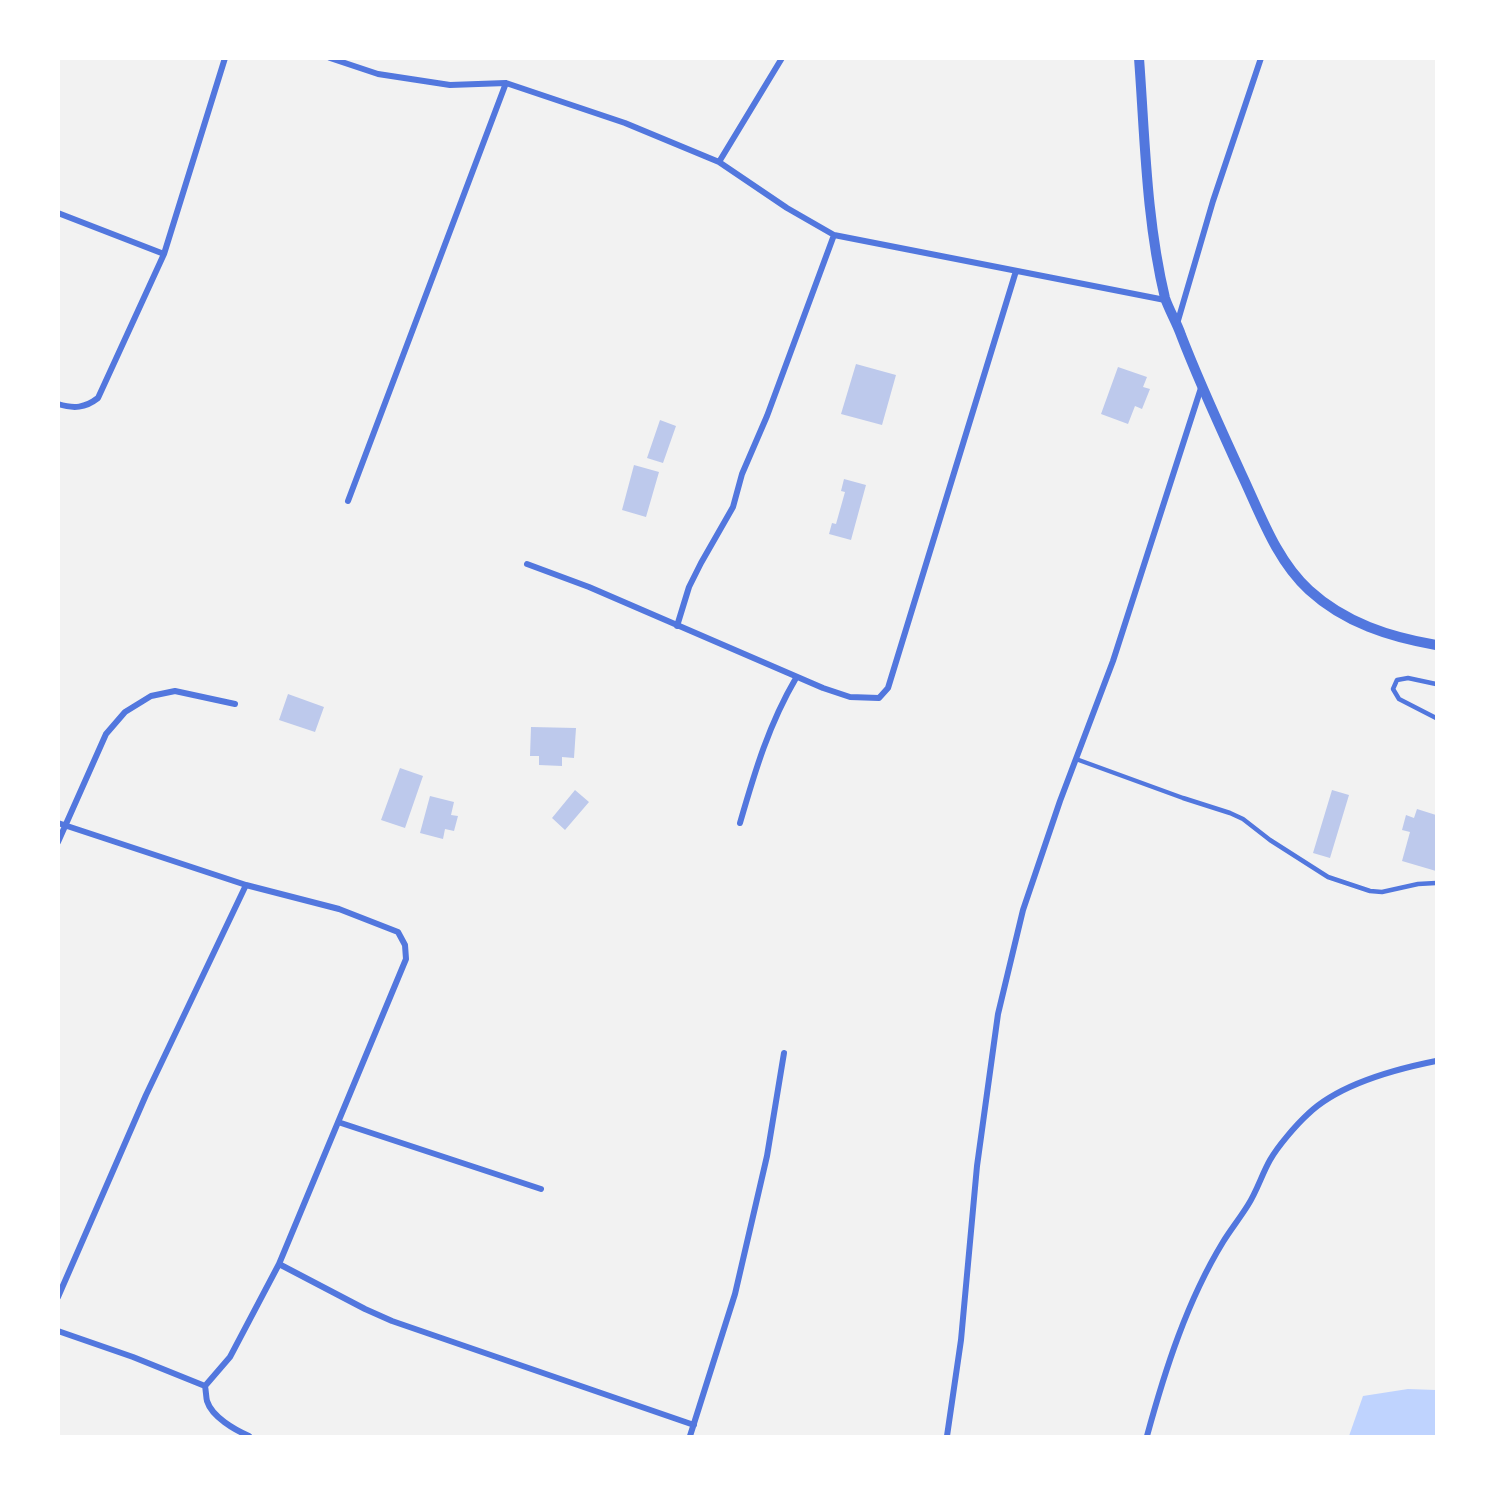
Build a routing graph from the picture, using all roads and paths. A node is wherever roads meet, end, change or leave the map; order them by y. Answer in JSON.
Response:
{"nodes":[{"id":1,"x":225,"y":58,"type":"edge"},
{"id":2,"x":330,"y":58,"type":"edge"},
{"id":3,"x":782,"y":58,"type":"edge"},
{"id":4,"x":1138,"y":58,"type":"edge"},
{"id":5,"x":1261,"y":58,"type":"edge"},
{"id":6,"x":506,"y":83,"type":"junction"},
{"id":7,"x":719,"y":162,"type":"junction"},
{"id":8,"x":58,"y":213,"type":"edge"},
{"id":9,"x":834,"y":235,"type":"junction"},
{"id":10,"x":164,"y":254,"type":"junction"},
{"id":11,"x":1016,"y":271,"type":"junction"},
{"id":12,"x":1166,"y":300,"type":"junction"},
{"id":13,"x":1177,"y":325,"type":"junction"},
{"id":14,"x":1201,"y":388,"type":"junction"},
{"id":15,"x":58,"y":404,"type":"edge"},
{"id":16,"x":348,"y":501,"type":"dead end"},
{"id":17,"x":527,"y":564,"type":"dead end"},
{"id":18,"x":677,"y":626,"type":"junction"},
{"id":19,"x":1437,"y":645,"type":"edge"},
{"id":20,"x":796,"y":678,"type":"junction"},
{"id":21,"x":1437,"y":684,"type":"edge"},
{"id":22,"x":235,"y":704,"type":"dead end"},
{"id":23,"x":1437,"y":718,"type":"edge"},
{"id":24,"x":1076,"y":759,"type":"junction"},
{"id":25,"x":740,"y":823,"type":"dead end"},
{"id":26,"x":62,"y":824,"type":"edge"},
{"id":27,"x":58,"y":842,"type":"edge"},
{"id":28,"x":1437,"y":883,"type":"edge"},
{"id":29,"x":246,"y":885,"type":"junction"},
{"id":30,"x":784,"y":1053,"type":"dead end"},
{"id":31,"x":1437,"y":1061,"type":"edge"},
{"id":32,"x":338,"y":1122,"type":"junction"},
{"id":33,"x":541,"y":1189,"type":"dead end"},
{"id":34,"x":279,"y":1264,"type":"junction"},
{"id":35,"x":58,"y":1297,"type":"edge"},
{"id":36,"x":58,"y":1331,"type":"edge"},
{"id":37,"x":205,"y":1386,"type":"junction"},
{"id":38,"x":694,"y":1425,"type":"junction"},
{"id":39,"x":249,"y":1437,"type":"edge"},
{"id":40,"x":690,"y":1437,"type":"edge"},
{"id":41,"x":947,"y":1437,"type":"edge"},
{"id":42,"x":1147,"y":1437,"type":"edge"}],
"edges":[{"from":1,"to":10,"type":"street"},
{"from":2,"to":6,"type":"street"},
{"from":3,"to":7,"type":"street"},
{"from":4,"to":12,"type":"street"},
{"from":5,"to":13,"type":"street"},
{"from":6,"to":7,"type":"street"},
{"from":6,"to":16,"type":"street"},
{"from":7,"to":9,"type":"street"},
{"from":8,"to":10,"type":"street"},
{"from":9,"to":11,"type":"street"},
{"from":9,"to":18,"type":"street"},
{"from":10,"to":15,"type":"street"},
{"from":11,"to":12,"type":"street"},
{"from":11,"to":20,"type":"street"},
{"from":12,"to":13,"type":"street"},
{"from":13,"to":14,"type":"street"},
{"from":14,"to":19,"type":"street"},
{"from":14,"to":24,"type":"street"},
{"from":17,"to":18,"type":"street"},
{"from":18,"to":20,"type":"street"},
{"from":20,"to":25,"type":"street"},
{"from":21,"to":23,"type":"lane"},
{"from":22,"to":26,"type":"street"},
{"from":24,"to":28,"type":"lane"},
{"from":24,"to":41,"type":"street"},
{"from":26,"to":27,"type":"street"},
{"from":26,"to":29,"type":"street"},
{"from":29,"to":32,"type":"street"},
{"from":29,"to":35,"type":"street"},
{"from":30,"to":38,"type":"street"},
{"from":31,"to":42,"type":"street"},
{"from":32,"to":33,"type":"street"},
{"from":32,"to":34,"type":"street"},
{"from":34,"to":37,"type":"street"},
{"from":34,"to":38,"type":"street"},
{"from":36,"to":37,"type":"street"},
{"from":37,"to":39,"type":"street"},
{"from":38,"to":40,"type":"street"}]}
